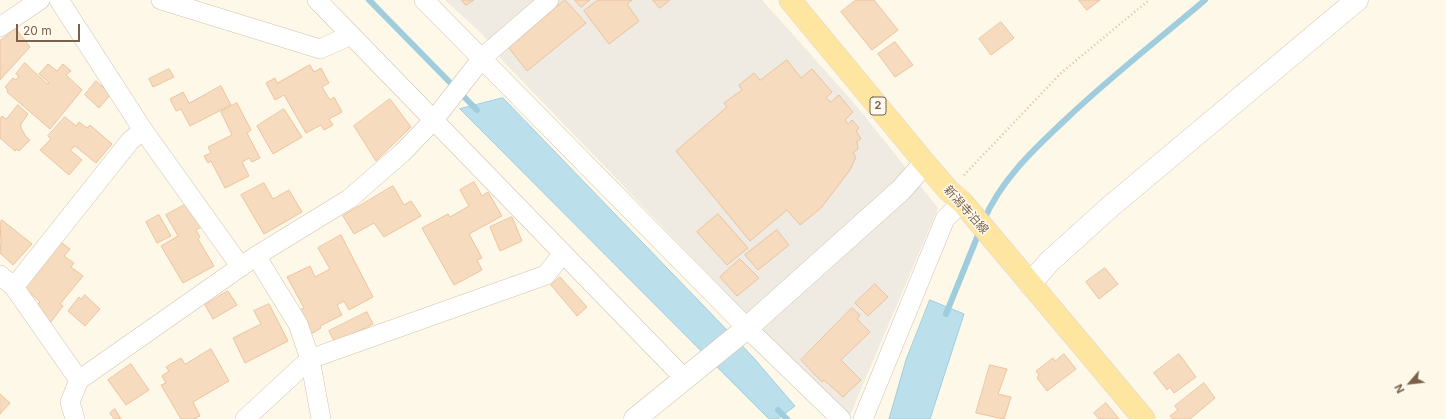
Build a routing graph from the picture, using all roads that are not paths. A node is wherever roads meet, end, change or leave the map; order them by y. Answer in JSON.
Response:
{"nodes":[{"id":1,"x":40,"y":0,"type":"edge"},
{"id":2,"x":59,"y":0,"type":"edge"},
{"id":3,"x":161,"y":0,"type":"edge"},
{"id":4,"x":317,"y":0,"type":"edge"},
{"id":5,"x":424,"y":0,"type":"edge"},
{"id":6,"x":549,"y":0,"type":"edge"},
{"id":7,"x":790,"y":0,"type":"edge"},
{"id":8,"x":1357,"y":0,"type":"edge"},
{"id":9,"x":0,"y":27,"type":"edge"},
{"id":10,"x":351,"y":35,"type":"junction"},
{"id":11,"x":478,"y":63,"type":"junction"},
{"id":12,"x":433,"y":121,"type":"junction"},
{"id":13,"x":143,"y":130,"type":"junction"},
{"id":14,"x":924,"y":163,"type":"junction"},
{"id":15,"x":959,"y":201,"type":"junction"},
{"id":16,"x":563,"y":253,"type":"junction"},
{"id":17,"x":256,"y":256,"type":"junction"},
{"id":18,"x":241,"y":267,"type":"junction"},
{"id":19,"x":7,"y":281,"type":"edge"},
{"id":20,"x":1030,"y":284,"type":"junction"},
{"id":21,"x":744,"y":331,"type":"junction"},
{"id":22,"x":310,"y":359,"type":"junction"},
{"id":23,"x":690,"y":375,"type":"junction"},
{"id":24,"x":79,"y":380,"type":"junction"},
{"id":25,"x":75,"y":419,"type":"edge"},
{"id":26,"x":245,"y":419,"type":"edge"},
{"id":27,"x":321,"y":419,"type":"edge"},
{"id":28,"x":635,"y":419,"type":"edge"},
{"id":29,"x":841,"y":419,"type":"edge"},
{"id":30,"x":863,"y":419,"type":"edge"},
{"id":31,"x":1144,"y":419,"type":"edge"}],
"edges":[{"from":1,"to":9,"type":"street"},
{"from":2,"to":13,"type":"street"},
{"from":3,"to":10,"type":"street"},
{"from":4,"to":10,"type":"street"},
{"from":5,"to":11,"type":"street"},
{"from":6,"to":11,"type":"street"},
{"from":7,"to":14,"type":"main road","name":"新潟寺泊線","number":"2"},
{"from":8,"to":20,"type":"street"},
{"from":10,"to":12,"type":"street"},
{"from":11,"to":12,"type":"street"},
{"from":11,"to":21,"type":"street"},
{"from":12,"to":16,"type":"street"},
{"from":12,"to":17,"type":"street"},
{"from":13,"to":18,"type":"street"},
{"from":13,"to":19,"type":"street"},
{"from":14,"to":15,"type":"main road","name":"新潟寺泊線","number":"2"},
{"from":14,"to":21,"type":"street"},
{"from":15,"to":20,"type":"main road","name":"新潟寺泊線","number":"2"},
{"from":15,"to":30,"type":"street"},
{"from":16,"to":22,"type":"street"},
{"from":16,"to":23,"type":"street"},
{"from":17,"to":18,"type":"street"},
{"from":17,"to":22,"type":"street"},
{"from":18,"to":24,"type":"street"},
{"from":19,"to":24,"type":"street"},
{"from":20,"to":31,"type":"main road","name":"新潟寺泊線","number":"2"},
{"from":21,"to":23,"type":"street"},
{"from":21,"to":29,"type":"street"},
{"from":22,"to":26,"type":"street"},
{"from":22,"to":27,"type":"street"},
{"from":23,"to":28,"type":"street"},
{"from":24,"to":25,"type":"street"}]}
